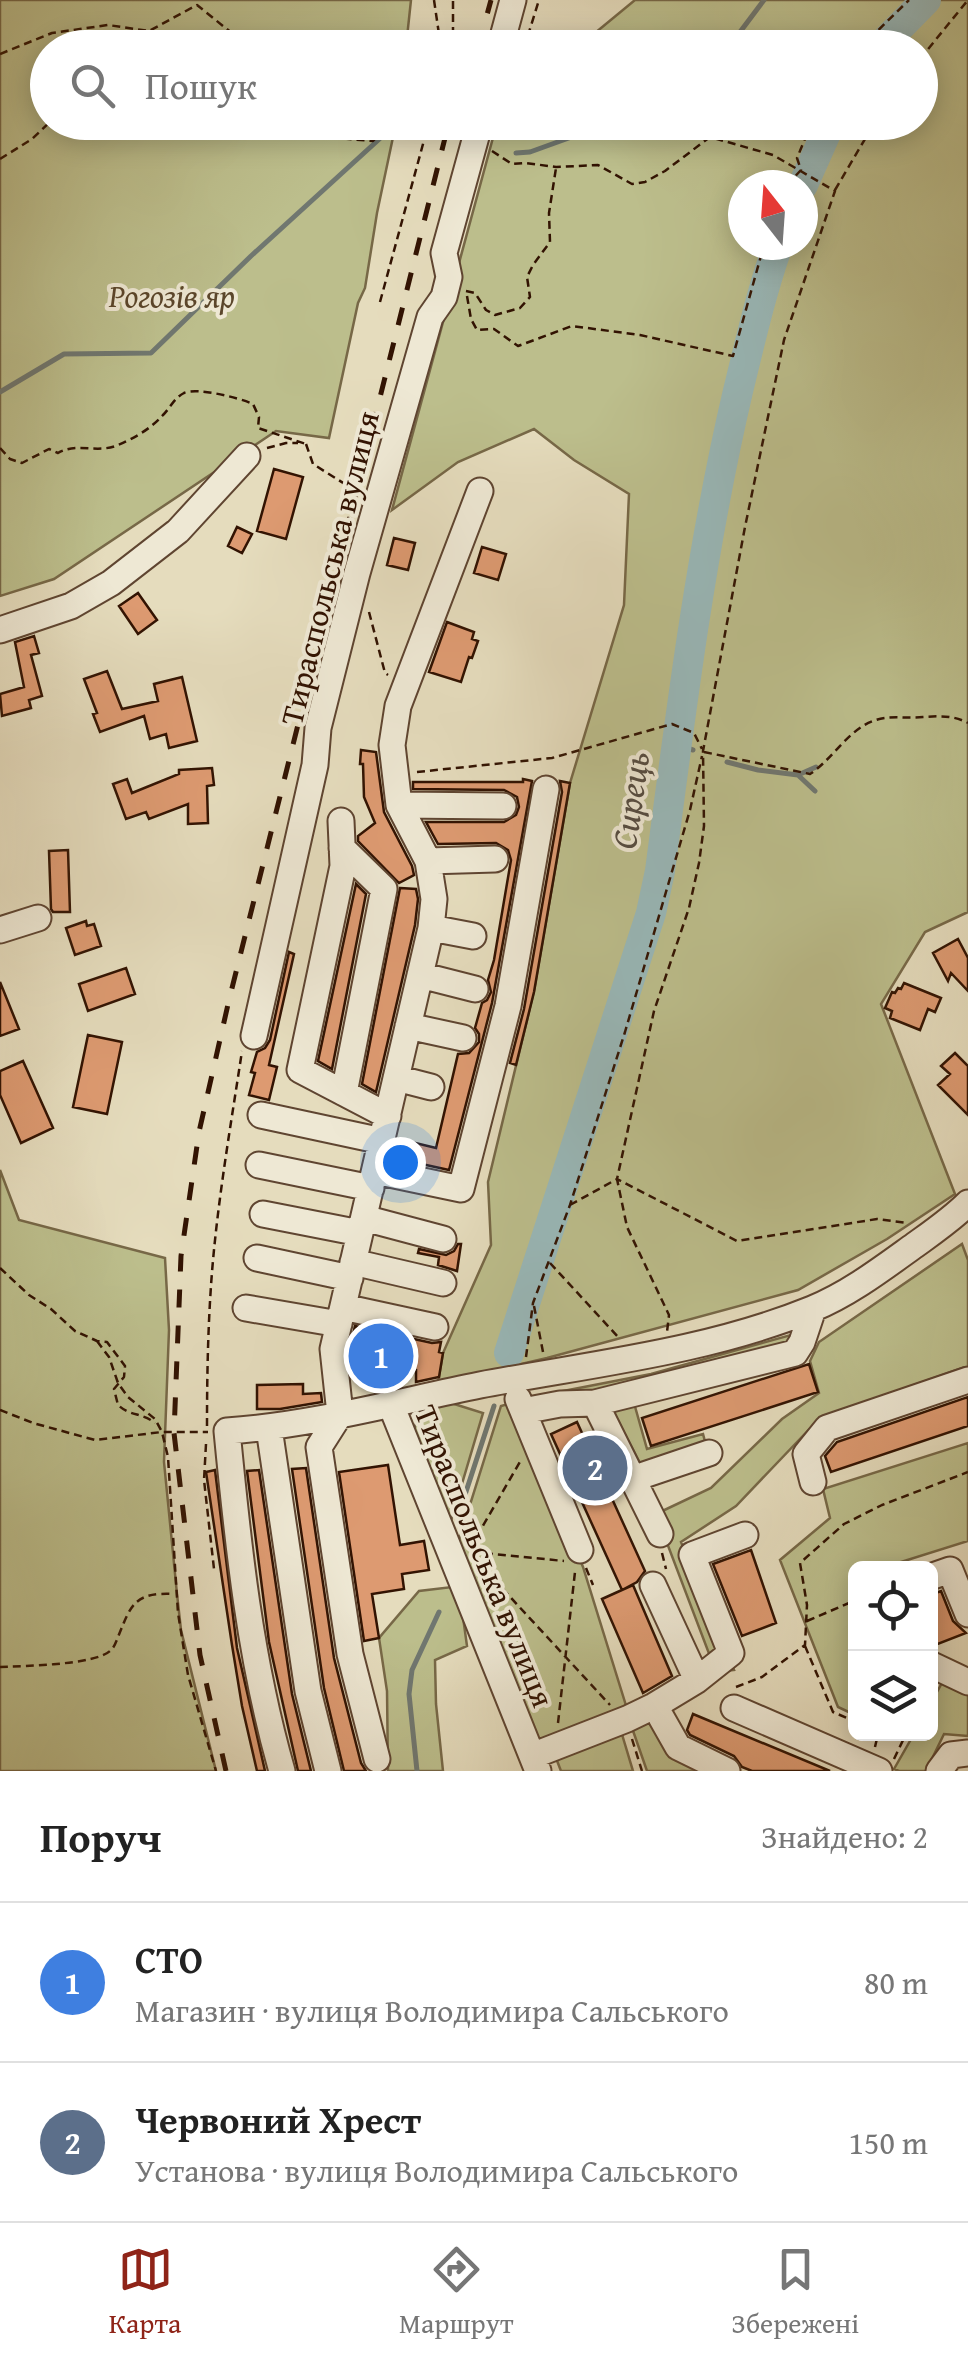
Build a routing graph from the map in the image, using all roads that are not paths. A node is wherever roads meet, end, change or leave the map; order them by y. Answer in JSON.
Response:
{"nodes":[{"id":1,"x":514,"y":0,"type":"edge"},
{"id":2,"x":505,"y":30,"type":"edge"},
{"id":3,"x":475,"y":140,"type":"edge"},
{"id":4,"x":247,"y":456,"type":"road end"},
{"id":5,"x":480,"y":491,"type":"dead end"},
{"id":6,"x":0,"y":630,"type":"edge"},
{"id":7,"x":546,"y":788,"type":"dead end"},
{"id":8,"x":399,"y":805,"type":"junction"},
{"id":9,"x":502,"y":806,"type":"dead end"},
{"id":10,"x":341,"y":821,"type":"dead end"},
{"id":11,"x":342,"y":848,"type":"junction"},
{"id":12,"x":495,"y":859,"type":"dead end"},
{"id":13,"x":428,"y":861,"type":"junction"},
{"id":14,"x":38,"y":918,"type":"dead end"},
{"id":15,"x":430,"y":928,"type":"junction"},
{"id":16,"x":0,"y":930,"type":"edge"},
{"id":17,"x":473,"y":936,"type":"dead end"},
{"id":18,"x":420,"y":975,"type":"junction"},
{"id":19,"x":475,"y":989,"type":"dead end"},
{"id":20,"x":408,"y":1026,"type":"junction"},
{"id":21,"x":464,"y":1038,"type":"dead end"},
{"id":22,"x":248,"y":1040,"type":"road end"},
{"id":23,"x":396,"y":1078,"type":"junction"},
{"id":24,"x":431,"y":1087,"type":"dead end"},
{"id":25,"x":344,"y":1093,"type":"junction"},
{"id":26,"x":261,"y":1115,"type":"dead end"},
{"id":27,"x":385,"y":1128,"type":"junction"},
{"id":28,"x":259,"y":1165,"type":"dead end"},
{"id":29,"x":372,"y":1180,"type":"junction"},
{"id":30,"x":264,"y":1214,"type":"dead end"},
{"id":31,"x":966,"y":1214,"type":"edge"},
{"id":32,"x":362,"y":1226,"type":"junction"},
{"id":33,"x":442,"y":1238,"type":"dead end"},
{"id":34,"x":257,"y":1258,"type":"dead end"},
{"id":35,"x":352,"y":1270,"type":"junction"},
{"id":36,"x":443,"y":1283,"type":"dead end"},
{"id":37,"x":246,"y":1308,"type":"dead end"},
{"id":38,"x":813,"y":1308,"type":"junction"},
{"id":39,"x":341,"y":1315,"type":"junction"},
{"id":40,"x":435,"y":1327,"type":"dead end"},
{"id":41,"x":510,"y":1380,"type":"junction"},
{"id":42,"x":968,"y":1380,"type":"edge"},
{"id":43,"x":595,"y":1403,"type":"junction"},
{"id":44,"x":391,"y":1406,"type":"junction"},
{"id":45,"x":523,"y":1411,"type":"junction"},
{"id":46,"x":340,"y":1414,"type":"junction"},
{"id":47,"x":270,"y":1428,"type":"junction"},
{"id":48,"x":709,"y":1453,"type":"dead end"},
{"id":49,"x":632,"y":1479,"type":"junction"},
{"id":50,"x":812,"y":1482,"type":"dead end"},
{"id":51,"x":660,"y":1534,"type":"dead end"},
{"id":52,"x":744,"y":1535,"type":"dead end"},
{"id":53,"x":582,"y":1556,"type":"road end"},
{"id":54,"x":938,"y":1574,"type":"edge"},
{"id":55,"x":653,"y":1586,"type":"dead end"},
{"id":56,"x":968,"y":1614,"type":"edge"},
{"id":57,"x":938,"y":1668,"type":"edge"},
{"id":58,"x":697,"y":1680,"type":"junction"},
{"id":59,"x":968,"y":1682,"type":"edge"},
{"id":60,"x":733,"y":1698,"type":"road end"},
{"id":61,"x":662,"y":1717,"type":"dead end"},
{"id":62,"x":968,"y":1753,"type":"edge"},
{"id":63,"x":377,"y":1759,"type":"dead end"},
{"id":64,"x":539,"y":1759,"type":"edge"},
{"id":65,"x":282,"y":1771,"type":"edge"},
{"id":66,"x":328,"y":1771,"type":"edge"},
{"id":67,"x":728,"y":1771,"type":"edge"},
{"id":68,"x":878,"y":1771,"type":"edge"},
{"id":69,"x":939,"y":1771,"type":"edge"}],
"edges":[{"from":1,"to":2,"type":"street"},
{"from":3,"to":22,"type":"street","name":"Тираспольська вулиця"},
{"from":4,"to":6,"type":"street"},
{"from":5,"to":8,"type":"street"},
{"from":7,"to":29,"type":"street"},
{"from":8,"to":9,"type":"street"},
{"from":8,"to":13,"type":"street"},
{"from":10,"to":11,"type":"street"},
{"from":11,"to":25,"type":"street"},
{"from":11,"to":25,"type":"street"},
{"from":12,"to":13,"type":"street"},
{"from":13,"to":15,"type":"street"},
{"from":14,"to":16,"type":"street"},
{"from":15,"to":17,"type":"street"},
{"from":15,"to":18,"type":"street"},
{"from":18,"to":19,"type":"street"},
{"from":18,"to":20,"type":"street"},
{"from":20,"to":21,"type":"street"},
{"from":20,"to":23,"type":"street"},
{"from":23,"to":24,"type":"street"},
{"from":23,"to":27,"type":"street"},
{"from":25,"to":27,"type":"street"},
{"from":26,"to":27,"type":"street"},
{"from":27,"to":29,"type":"street"},
{"from":28,"to":29,"type":"street"},
{"from":29,"to":32,"type":"street"},
{"from":30,"to":32,"type":"street"},
{"from":31,"to":38,"type":"street"},
{"from":32,"to":33,"type":"street"},
{"from":32,"to":35,"type":"street"},
{"from":34,"to":35,"type":"street"},
{"from":35,"to":36,"type":"street"},
{"from":35,"to":39,"type":"street"},
{"from":37,"to":39,"type":"street"},
{"from":38,"to":41,"type":"street"},
{"from":38,"to":43,"type":"street"},
{"from":39,"to":40,"type":"street"},
{"from":39,"to":46,"type":"street"},
{"from":41,"to":44,"type":"street"},
{"from":41,"to":45,"type":"street"},
{"from":42,"to":50,"type":"street"},
{"from":43,"to":45,"type":"street"},
{"from":43,"to":49,"type":"street"},
{"from":44,"to":46,"type":"street","name":"Тираспольська вулиця"},
{"from":44,"to":64,"type":"street","name":"Тираспольська вулиця"},
{"from":45,"to":53,"type":"street"},
{"from":46,"to":47,"type":"street","name":"Тираспольська вулиця"},
{"from":46,"to":63,"type":"street"},
{"from":47,"to":65,"type":"street","name":"Тираспольська вулиця"},
{"from":47,"to":66,"type":"street"},
{"from":48,"to":49,"type":"street"},
{"from":49,"to":51,"type":"street"},
{"from":52,"to":58,"type":"street"},
{"from":54,"to":56,"type":"street"},
{"from":55,"to":58,"type":"street"},
{"from":57,"to":59,"type":"street"},
{"from":58,"to":64,"type":"street"},
{"from":60,"to":68,"type":"street"},
{"from":61,"to":67,"type":"street"},
{"from":62,"to":69,"type":"street"}]}
